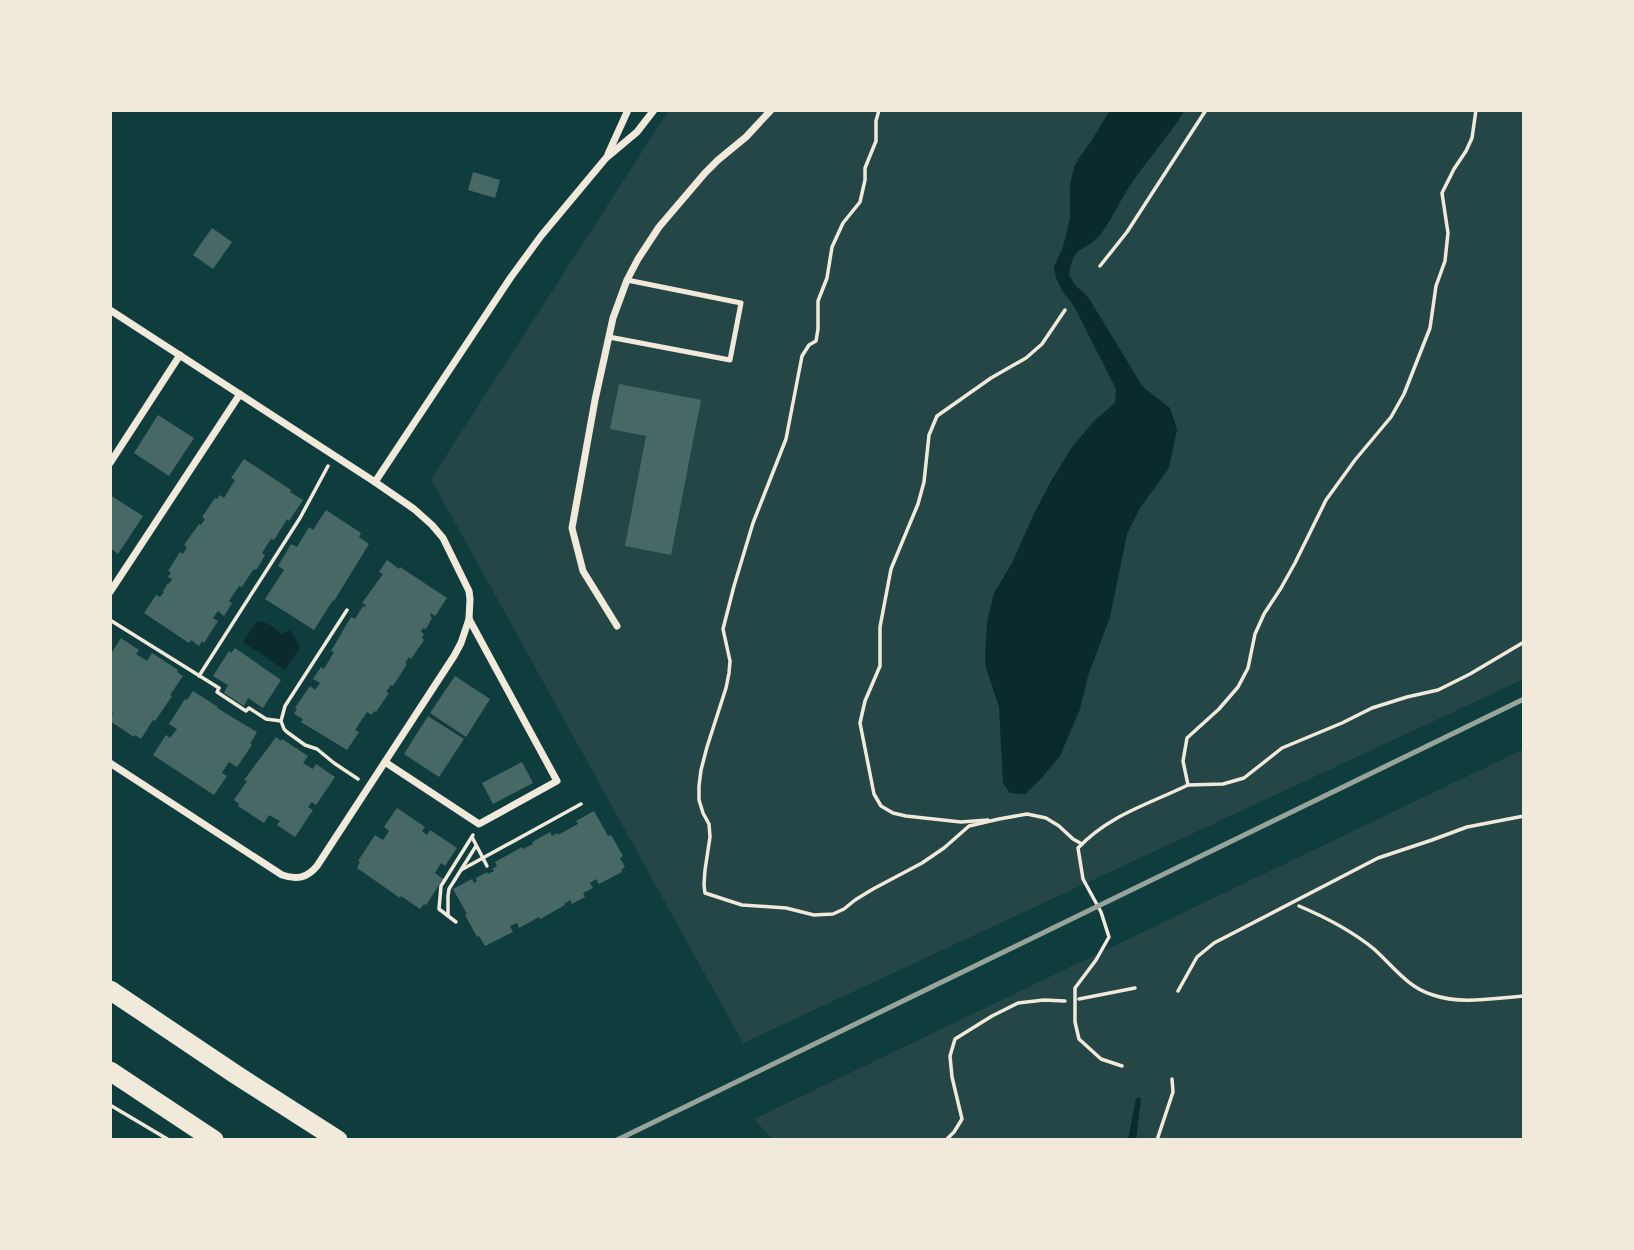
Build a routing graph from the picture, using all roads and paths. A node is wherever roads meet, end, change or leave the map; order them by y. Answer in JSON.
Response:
{"nodes":[{"id":1,"x":628,"y":110,"type":"edge"},
{"id":2,"x":654,"y":110,"type":"edge"},
{"id":3,"x":771,"y":110,"type":"edge"},
{"id":4,"x":878,"y":110,"type":"edge"},
{"id":5,"x":1206,"y":110,"type":"edge"},
{"id":6,"x":1476,"y":110,"type":"edge"},
{"id":7,"x":606,"y":158,"type":"junction"},
{"id":8,"x":1100,"y":266,"type":"dead end"},
{"id":9,"x":627,"y":280,"type":"junction"},
{"id":10,"x":110,"y":310,"type":"edge"},
{"id":11,"x":1065,"y":310,"type":"dead end"},
{"id":12,"x":609,"y":337,"type":"junction"},
{"id":13,"x":180,"y":355,"type":"junction"},
{"id":14,"x":240,"y":394,"type":"junction"},
{"id":15,"x":334,"y":455,"type":"junction"},
{"id":16,"x":110,"y":463,"type":"edge"},
{"id":17,"x":375,"y":482,"type":"junction"},
{"id":18,"x":110,"y":592,"type":"edge"},
{"id":19,"x":348,"y":610,"type":"dead end"},
{"id":20,"x":469,"y":619,"type":"junction"},
{"id":21,"x":110,"y":620,"type":"edge"},
{"id":22,"x":617,"y":626,"type":"dead end"},
{"id":23,"x":1524,"y":642,"type":"edge"},
{"id":24,"x":199,"y":676,"type":"junction"},
{"id":25,"x":281,"y":721,"type":"junction"},
{"id":26,"x":385,"y":762,"type":"junction"},
{"id":27,"x":110,"y":763,"type":"edge"},
{"id":28,"x":1188,"y":785,"type":"junction"},
{"id":29,"x":369,"y":787,"type":"junction"},
{"id":30,"x":580,"y":804,"type":"dead end"},
{"id":31,"x":1524,"y":816,"type":"edge"},
{"id":32,"x":999,"y":819,"type":"junction"},
{"id":33,"x":479,"y":824,"type":"junction"},
{"id":34,"x":472,"y":837,"type":"junction"},
{"id":35,"x":1082,"y":844,"type":"junction"},
{"id":36,"x":477,"y":846,"type":"junction"},
{"id":37,"x":483,"y":858,"type":"junction"},
{"id":38,"x":487,"y":866,"type":"dead end"},
{"id":39,"x":461,"y":870,"type":"junction"},
{"id":40,"x":1299,"y":906,"type":"dead end"},
{"id":41,"x":448,"y":916,"type":"junction"},
{"id":42,"x":456,"y":922,"type":"dead end"},
{"id":43,"x":1135,"y":988,"type":"dead end"},
{"id":44,"x":110,"y":990,"type":"edge"},
{"id":45,"x":1178,"y":991,"type":"dead end"},
{"id":46,"x":1524,"y":996,"type":"edge"},
{"id":47,"x":1079,"y":999,"type":"dead end"},
{"id":48,"x":1065,"y":1001,"type":"dead end"},
{"id":49,"x":1122,"y":1066,"type":"dead end"},
{"id":50,"x":110,"y":1071,"type":"edge"},
{"id":51,"x":1172,"y":1079,"type":"dead end"},
{"id":52,"x":110,"y":1105,"type":"edge"},
{"id":53,"x":169,"y":1140,"type":"edge"},
{"id":54,"x":214,"y":1140,"type":"edge"},
{"id":55,"x":338,"y":1140,"type":"edge"},
{"id":56,"x":946,"y":1140,"type":"edge"},
{"id":57,"x":1157,"y":1140,"type":"edge"}],
"edges":[{"from":1,"to":7,"type":"street"},
{"from":2,"to":7,"type":"street"},
{"from":3,"to":9,"type":"street"},
{"from":4,"to":32,"type":"path"},
{"from":5,"to":8,"type":"path"},
{"from":6,"to":28,"type":"path"},
{"from":7,"to":17,"type":"street"},
{"from":9,"to":12,"type":"street"},
{"from":9,"to":12,"type":"lane"},
{"from":10,"to":13,"type":"street"},
{"from":11,"to":32,"type":"path"},
{"from":12,"to":22,"type":"street"},
{"from":13,"to":14,"type":"street"},
{"from":13,"to":16,"type":"street"},
{"from":14,"to":15,"type":"street"},
{"from":14,"to":18,"type":"street"},
{"from":15,"to":17,"type":"street"},
{"from":15,"to":24,"type":"path"},
{"from":17,"to":20,"type":"street"},
{"from":19,"to":25,"type":"path"},
{"from":20,"to":26,"type":"street"},
{"from":20,"to":33,"type":"street"},
{"from":21,"to":24,"type":"path"},
{"from":23,"to":28,"type":"path"},
{"from":24,"to":25,"type":"path"},
{"from":25,"to":29,"type":"path"},
{"from":26,"to":29,"type":"street"},
{"from":26,"to":33,"type":"street"},
{"from":27,"to":29,"type":"street"},
{"from":28,"to":35,"type":"path"},
{"from":30,"to":37,"type":"path"},
{"from":31,"to":45,"type":"path"},
{"from":32,"to":35,"type":"path"},
{"from":33,"to":34,"type":"path"},
{"from":34,"to":36,"type":"path"},
{"from":34,"to":41,"type":"path"},
{"from":35,"to":49,"type":"path"},
{"from":36,"to":37,"type":"path"},
{"from":36,"to":39,"type":"path"},
{"from":37,"to":38,"type":"path"},
{"from":37,"to":39,"type":"path"},
{"from":39,"to":41,"type":"path"},
{"from":40,"to":46,"type":"path"},
{"from":41,"to":42,"type":"path"},
{"from":43,"to":47,"type":"path"},
{"from":44,"to":55,"type":"highway"},
{"from":48,"to":56,"type":"path"},
{"from":50,"to":54,"type":"highway"},
{"from":51,"to":57,"type":"path"},
{"from":52,"to":53,"type":"path"}]}
